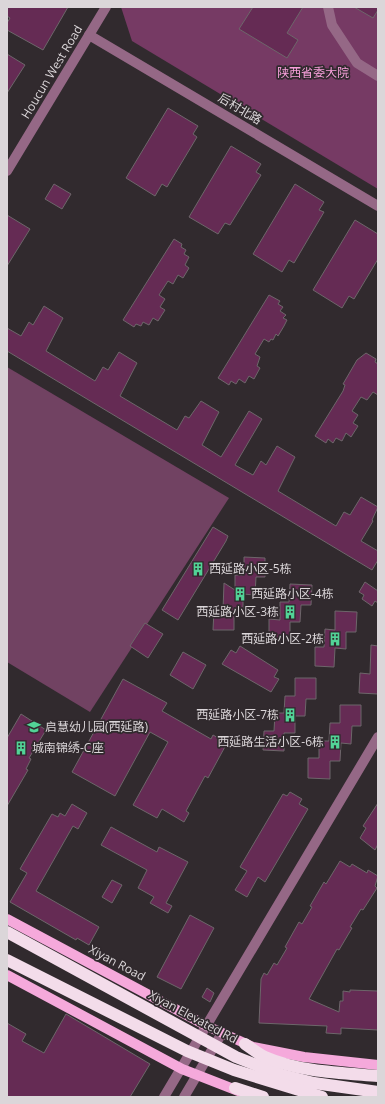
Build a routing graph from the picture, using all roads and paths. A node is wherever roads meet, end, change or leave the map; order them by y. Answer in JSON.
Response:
{"nodes":[{"id":1,"x":106,"y":7,"type":"edge"},
{"id":2,"x":328,"y":7,"type":"edge"},
{"id":3,"x":89,"y":35,"type":"junction"},
{"id":4,"x":378,"y":76,"type":"edge"},
{"id":5,"x":7,"y":171,"type":"edge"},
{"id":6,"x":378,"y":206,"type":"edge"},
{"id":7,"x":378,"y":737,"type":"edge"},
{"id":8,"x":7,"y":919,"type":"edge"},
{"id":9,"x":7,"y":932,"type":"edge"},
{"id":10,"x":7,"y":960,"type":"edge"},
{"id":11,"x":7,"y":975,"type":"edge"},
{"id":12,"x":207,"y":1026,"type":"junction"},
{"id":13,"x":222,"y":1033,"type":"junction"},
{"id":14,"x":244,"y":1044,"type":"junction"},
{"id":15,"x":378,"y":1065,"type":"edge"},
{"id":16,"x":182,"y":1069,"type":"junction"},
{"id":17,"x":197,"y":1074,"type":"junction"},
{"id":18,"x":373,"y":1075,"type":"edge"},
{"id":19,"x":235,"y":1088,"type":"junction"},
{"id":20,"x":378,"y":1092,"type":"edge"},
{"id":21,"x":164,"y":1097,"type":"edge"},
{"id":22,"x":184,"y":1097,"type":"edge"},
{"id":23,"x":250,"y":1097,"type":"edge"},
{"id":24,"x":262,"y":1097,"type":"edge"},
{"id":25,"x":322,"y":1097,"type":"edge"}],
"edges":[{"from":1,"to":3,"type":"street","name":"Houcun West Road"},
{"from":2,"to":4,"type":"street"},
{"from":3,"to":5,"type":"street","name":"Houcun West Road"},
{"from":3,"to":6,"type":"street","name":"后村北路"},
{"from":7,"to":12,"type":"street"},
{"from":8,"to":12,"type":"main road","name":"Xiyan Road"},
{"from":9,"to":20,"type":"highway","name":"Xiyan Elevated Rd"},
{"from":10,"to":25,"type":"highway"},
{"from":11,"to":16,"type":"main road"},
{"from":12,"to":13,"type":"main road","name":"Xiyan Road"},
{"from":12,"to":16,"type":"street"},
{"from":13,"to":14,"type":"main road","name":"Xiyan Road"},
{"from":13,"to":17,"type":"street"},
{"from":14,"to":15,"type":"main road","name":"Xiyan Road"},
{"from":14,"to":18,"type":"highway"},
{"from":16,"to":17,"type":"main road"},
{"from":16,"to":21,"type":"street"},
{"from":17,"to":19,"type":"main road"},
{"from":17,"to":22,"type":"street"},
{"from":19,"to":23,"type":"main road"},
{"from":19,"to":24,"type":"highway"}]}
